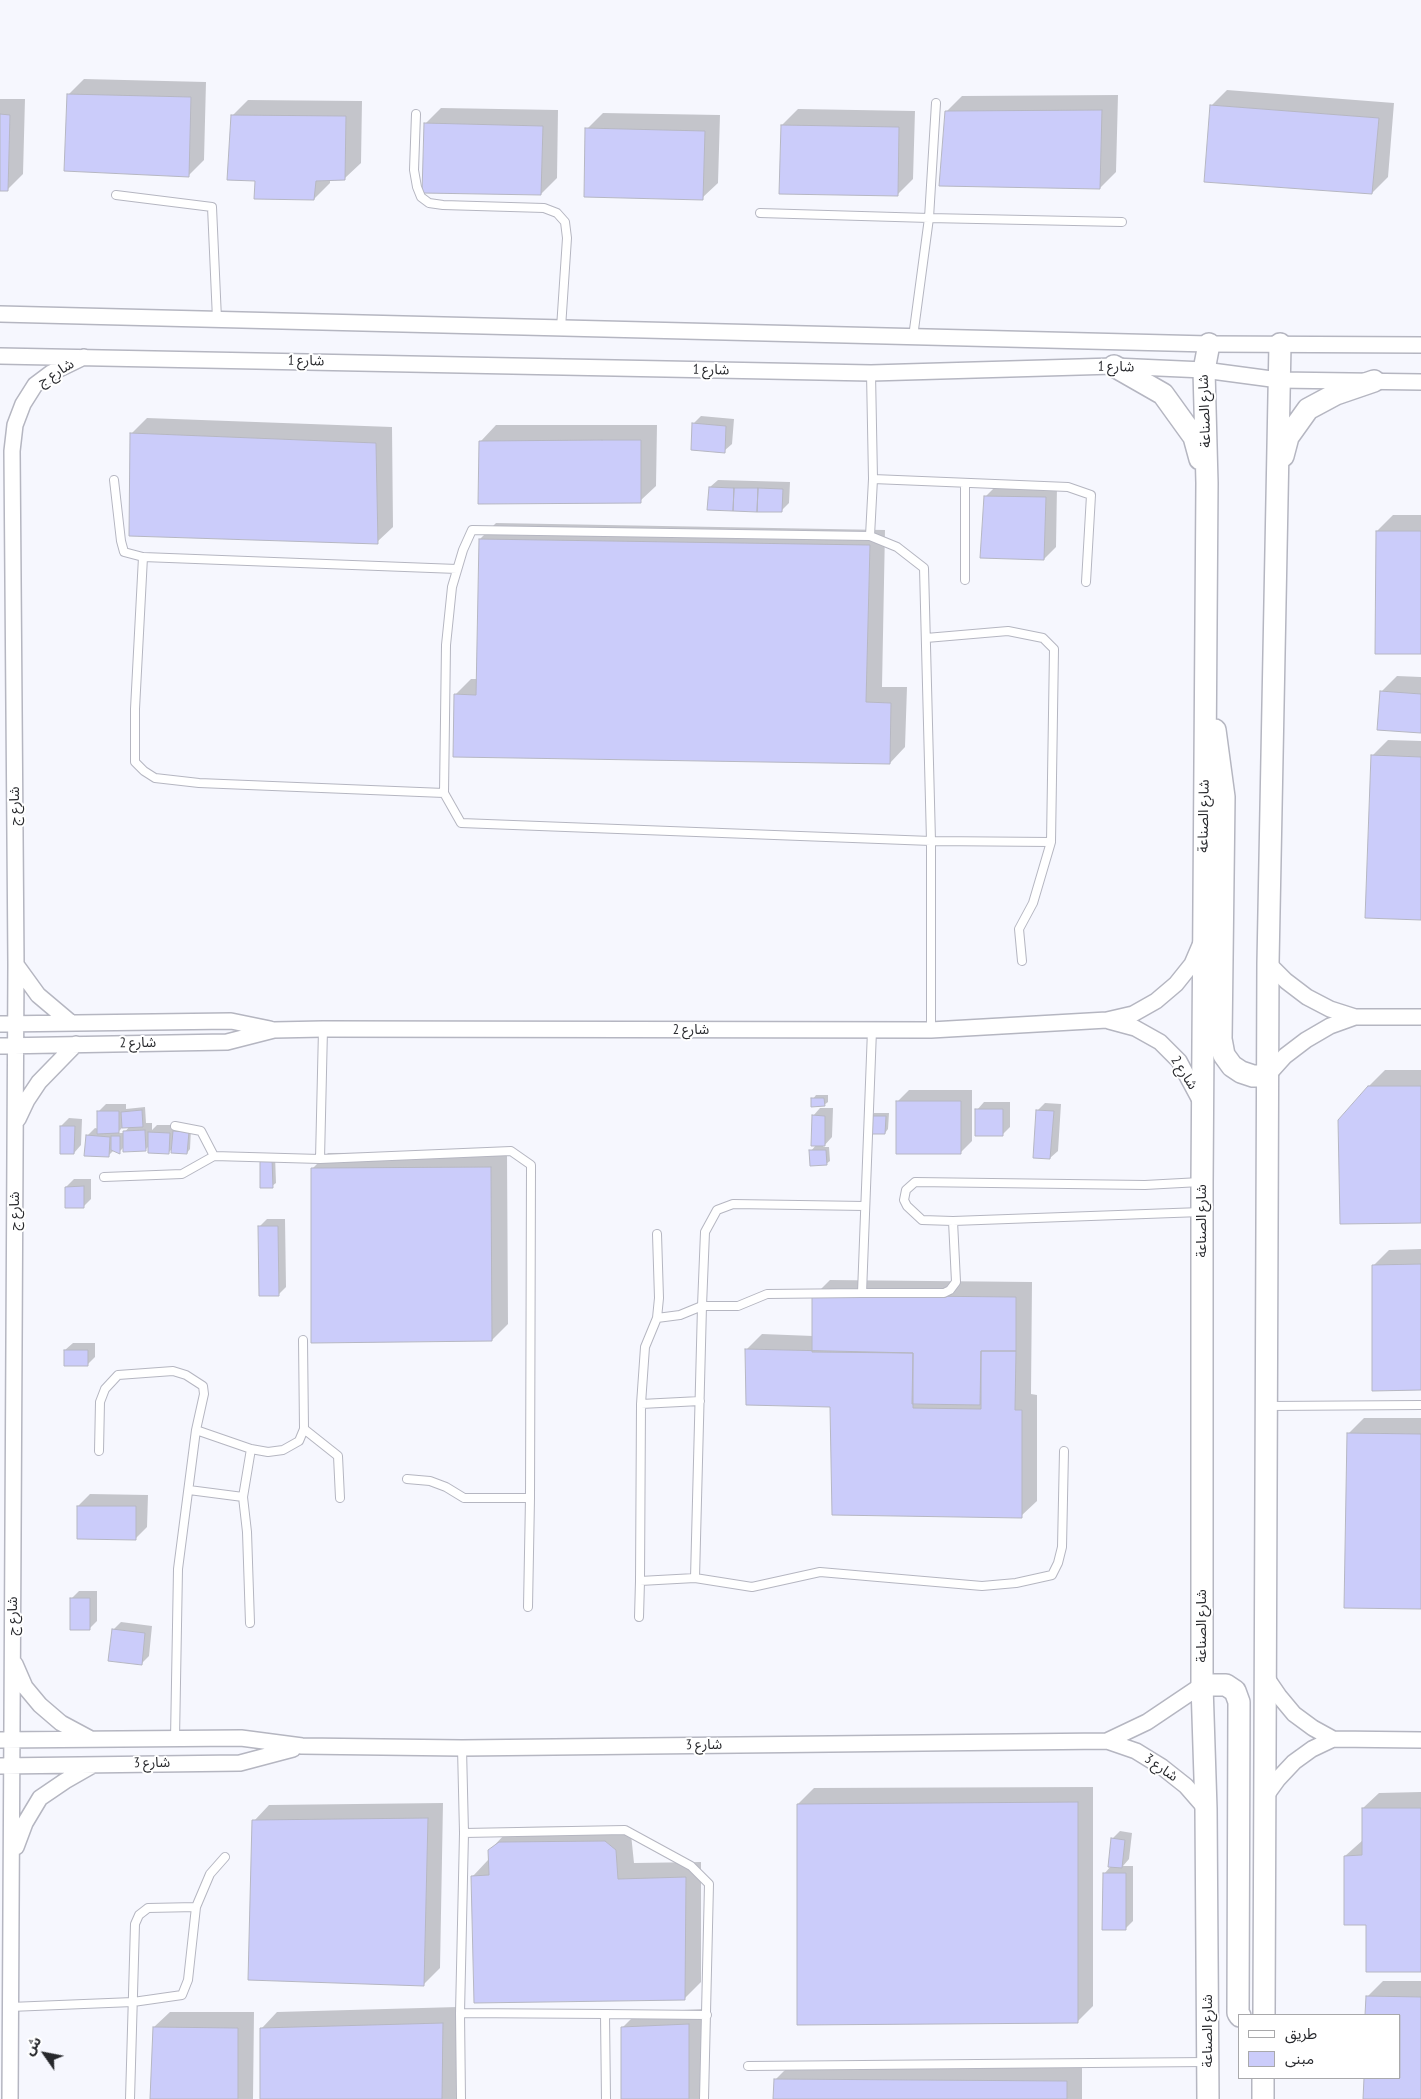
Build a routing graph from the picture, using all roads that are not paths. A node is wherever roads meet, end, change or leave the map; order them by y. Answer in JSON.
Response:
{"nodes":[{"id":1,"x":936,"y":103,"type":"dead end"},
{"id":2,"x":416,"y":114,"type":"dead end"},
{"id":3,"x":116,"y":196,"type":"dead end"},
{"id":4,"x":760,"y":213,"type":"dead end"},
{"id":5,"x":929,"y":218,"type":"junction"},
{"id":6,"x":1122,"y":222,"type":"dead end"},
{"id":7,"x":0,"y":314,"type":"edge"},
{"id":8,"x":217,"y":319,"type":"junction"},
{"id":9,"x":561,"y":328,"type":"junction"},
{"id":10,"x":913,"y":336,"type":"junction"},
{"id":11,"x":1209,"y":344,"type":"junction"},
{"id":12,"x":1280,"y":344,"type":"junction"},
{"id":13,"x":1421,"y":345,"type":"edge"},
{"id":14,"x":0,"y":356,"type":"edge"},
{"id":15,"x":84,"y":357,"type":"junction"},
{"id":16,"x":1114,"y":366,"type":"junction"},
{"id":17,"x":1204,"y":370,"type":"junction"},
{"id":18,"x":871,"y":373,"type":"junction"},
{"id":19,"x":1279,"y":380,"type":"junction"},
{"id":20,"x":1374,"y":381,"type":"junction"},
{"id":21,"x":1421,"y":382,"type":"edge"},
{"id":22,"x":1279,"y":470,"type":"junction"},
{"id":23,"x":873,"y":479,"type":"junction"},
{"id":24,"x":114,"y":480,"type":"dead end"},
{"id":25,"x":965,"y":483,"type":"junction"},
{"id":26,"x":1208,"y":483,"type":"junction"},
{"id":27,"x":870,"y":536,"type":"junction"},
{"id":28,"x":143,"y":557,"type":"junction"},
{"id":29,"x":457,"y":569,"type":"junction"},
{"id":30,"x":964,"y":580,"type":"dead end"},
{"id":31,"x":1086,"y":582,"type":"dead end"},
{"id":32,"x":926,"y":638,"type":"junction"},
{"id":33,"x":1206,"y":691,"type":"junction"},
{"id":34,"x":444,"y":793,"type":"junction"},
{"id":35,"x":931,"y":841,"type":"junction"},
{"id":36,"x":1051,"y":842,"type":"junction"},
{"id":37,"x":1202,"y":940,"type":"junction"},
{"id":38,"x":1022,"y":961,"type":"dead end"},
{"id":39,"x":1268,"y":963,"type":"junction"},
{"id":40,"x":16,"y":965,"type":"junction"},
{"id":41,"x":1355,"y":1017,"type":"junction"},
{"id":42,"x":1421,"y":1017,"type":"edge"},
{"id":43,"x":1107,"y":1020,"type":"junction"},
{"id":44,"x":70,"y":1022,"type":"junction"},
{"id":45,"x":16,"y":1023,"type":"junction"},
{"id":46,"x":0,"y":1024,"type":"edge"},
{"id":47,"x":324,"y":1029,"type":"junction"},
{"id":48,"x":274,"y":1030,"type":"junction"},
{"id":49,"x":872,"y":1030,"type":"junction"},
{"id":50,"x":931,"y":1030,"type":"junction"},
{"id":51,"x":76,"y":1044,"type":"junction"},
{"id":52,"x":16,"y":1045,"type":"junction"},
{"id":53,"x":0,"y":1046,"type":"edge"},
{"id":54,"x":1267,"y":1076,"type":"junction"},
{"id":55,"x":1202,"y":1105,"type":"junction"},
{"id":56,"x":16,"y":1125,"type":"junction"},
{"id":57,"x":175,"y":1126,"type":"dead end"},
{"id":58,"x":214,"y":1156,"type":"junction"},
{"id":59,"x":320,"y":1159,"type":"junction"},
{"id":60,"x":104,"y":1177,"type":"dead end"},
{"id":61,"x":1202,"y":1182,"type":"junction"},
{"id":62,"x":865,"y":1206,"type":"junction"},
{"id":63,"x":1202,"y":1212,"type":"junction"},
{"id":64,"x":953,"y":1221,"type":"junction"},
{"id":65,"x":657,"y":1234,"type":"dead end"},
{"id":66,"x":862,"y":1293,"type":"junction"},
{"id":67,"x":702,"y":1306,"type":"junction"},
{"id":68,"x":657,"y":1318,"type":"junction"},
{"id":69,"x":303,"y":1340,"type":"dead end"},
{"id":70,"x":700,"y":1401,"type":"junction"},
{"id":71,"x":641,"y":1404,"type":"junction"},
{"id":72,"x":1421,"y":1405,"type":"edge"},
{"id":73,"x":1266,"y":1406,"type":"junction"},
{"id":74,"x":304,"y":1429,"type":"junction"},
{"id":75,"x":196,"y":1430,"type":"junction"},
{"id":76,"x":251,"y":1449,"type":"junction"},
{"id":77,"x":99,"y":1450,"type":"dead end"},
{"id":78,"x":1064,"y":1451,"type":"dead end"},
{"id":79,"x":406,"y":1479,"type":"dead end"},
{"id":80,"x":189,"y":1490,"type":"junction"},
{"id":81,"x":243,"y":1497,"type":"junction"},
{"id":82,"x":340,"y":1498,"type":"dead end"},
{"id":83,"x":530,"y":1498,"type":"junction"},
{"id":84,"x":695,"y":1578,"type":"junction"},
{"id":85,"x":640,"y":1581,"type":"junction"},
{"id":86,"x":528,"y":1607,"type":"dead end"},
{"id":87,"x":639,"y":1617,"type":"dead end"},
{"id":88,"x":250,"y":1624,"type":"dead end"},
{"id":89,"x":13,"y":1659,"type":"junction"},
{"id":90,"x":1266,"y":1677,"type":"junction"},
{"id":91,"x":1202,"y":1685,"type":"junction"},
{"id":92,"x":90,"y":1739,"type":"junction"},
{"id":93,"x":176,"y":1739,"type":"junction"},
{"id":94,"x":1333,"y":1739,"type":"junction"},
{"id":95,"x":6,"y":1740,"type":"edge"},
{"id":96,"x":1421,"y":1740,"type":"edge"},
{"id":97,"x":1107,"y":1741,"type":"junction"},
{"id":98,"x":302,"y":1746,"type":"junction"},
{"id":99,"x":462,"y":1748,"type":"junction"},
{"id":100,"x":96,"y":1764,"type":"junction"},
{"id":101,"x":6,"y":1765,"type":"edge"},
{"id":102,"x":1265,"y":1797,"type":"junction"},
{"id":103,"x":1206,"y":1809,"type":"junction"},
{"id":104,"x":464,"y":1833,"type":"junction"},
{"id":105,"x":225,"y":1857,"type":"dead end"},
{"id":106,"x":12,"y":1858,"type":"junction"},
{"id":107,"x":196,"y":1907,"type":"junction"},
{"id":108,"x":133,"y":2002,"type":"junction"},
{"id":109,"x":10,"y":2007,"type":"junction"},
{"id":110,"x":460,"y":2013,"type":"junction"},
{"id":111,"x":605,"y":2014,"type":"junction"},
{"id":112,"x":1239,"y":2014,"type":"edge"},
{"id":113,"x":1264,"y":2014,"type":"edge"},
{"id":114,"x":707,"y":2015,"type":"junction"},
{"id":115,"x":1208,"y":2062,"type":"junction"},
{"id":116,"x":748,"y":2066,"type":"dead end"},
{"id":117,"x":1263,"y":2079,"type":"edge"},
{"id":118,"x":10,"y":2099,"type":"edge"},
{"id":119,"x":130,"y":2099,"type":"edge"},
{"id":120,"x":461,"y":2099,"type":"edge"},
{"id":121,"x":606,"y":2099,"type":"edge"},
{"id":122,"x":704,"y":2099,"type":"edge"},
{"id":123,"x":1208,"y":2099,"type":"edge"},
{"id":124,"x":1263,"y":2099,"type":"edge"}],
"edges":[{"from":1,"to":5,"type":"lane"},
{"from":2,"to":9,"type":"lane"},
{"from":3,"to":8,"type":"lane"},
{"from":4,"to":5,"type":"lane"},
{"from":5,"to":6,"type":"lane"},
{"from":5,"to":10,"type":"lane"},
{"from":7,"to":8,"type":"street","name":"شارع 1"},
{"from":8,"to":9,"type":"street","name":"شارع 1"},
{"from":9,"to":10,"type":"street","name":"شارع 1"},
{"from":10,"to":11,"type":"street","name":"شارع 1"},
{"from":11,"to":12,"type":"street","name":"شارع 1"},
{"from":11,"to":17,"type":"street","name":"شارع الصناعة"},
{"from":12,"to":13,"type":"street","name":"شارع 1"},
{"from":12,"to":19,"type":"street"},
{"from":14,"to":15,"type":"street","name":"شارع 1"},
{"from":15,"to":18,"type":"street","name":"شارع 1"},
{"from":15,"to":40,"type":"street","name":"شارع ج"},
{"from":16,"to":17,"type":"street","name":"شارع 1"},
{"from":16,"to":18,"type":"street","name":"شارع 1"},
{"from":16,"to":26,"type":"street"},
{"from":17,"to":19,"type":"street","name":"شارع 1"},
{"from":17,"to":26,"type":"street","name":"شارع الصناعة"},
{"from":18,"to":23,"type":"lane"},
{"from":19,"to":20,"type":"street","name":"شارع 1"},
{"from":19,"to":22,"type":"street"},
{"from":20,"to":21,"type":"street","name":"شارع 1"},
{"from":20,"to":22,"type":"street"},
{"from":22,"to":39,"type":"street"},
{"from":23,"to":25,"type":"lane"},
{"from":23,"to":27,"type":"lane"},
{"from":24,"to":28,"type":"lane"},
{"from":25,"to":30,"type":"lane"},
{"from":25,"to":31,"type":"lane"},
{"from":26,"to":33,"type":"street","name":"شارع الصناعة"},
{"from":27,"to":29,"type":"lane"},
{"from":27,"to":32,"type":"lane"},
{"from":28,"to":29,"type":"lane"},
{"from":28,"to":34,"type":"lane"},
{"from":29,"to":34,"type":"lane"},
{"from":32,"to":35,"type":"lane"},
{"from":32,"to":36,"type":"lane"},
{"from":33,"to":37,"type":"street","name":"شارع الصناعة"},
{"from":33,"to":54,"type":"street"},
{"from":34,"to":35,"type":"lane"},
{"from":35,"to":36,"type":"lane"},
{"from":35,"to":50,"type":"lane"},
{"from":36,"to":38,"type":"lane"},
{"from":37,"to":43,"type":"street","name":"شارع 2"},
{"from":37,"to":55,"type":"street","name":"شارع الصناعة"},
{"from":39,"to":41,"type":"street"},
{"from":39,"to":54,"type":"street"},
{"from":40,"to":44,"type":"street"},
{"from":40,"to":45,"type":"street","name":"شارع ج"},
{"from":41,"to":42,"type":"street"},
{"from":41,"to":54,"type":"street"},
{"from":43,"to":50,"type":"street","name":"شارع 2"},
{"from":43,"to":55,"type":"street","name":"شارع 2"},
{"from":44,"to":45,"type":"street","name":"شارع 2"},
{"from":44,"to":48,"type":"street","name":"شارع 2"},
{"from":45,"to":46,"type":"street","name":"شارع 2"},
{"from":45,"to":52,"type":"street","name":"شارع ج"},
{"from":47,"to":48,"type":"street","name":"شارع 2"},
{"from":47,"to":49,"type":"street","name":"شارع 2"},
{"from":47,"to":59,"type":"lane"},
{"from":48,"to":51,"type":"street","name":"شارع 2"},
{"from":49,"to":50,"type":"street","name":"شارع 2"},
{"from":49,"to":62,"type":"lane"},
{"from":51,"to":52,"type":"street","name":"شارع 2"},
{"from":51,"to":56,"type":"street"},
{"from":52,"to":53,"type":"street","name":"شارع 2"},
{"from":52,"to":56,"type":"street","name":"شارع ج"},
{"from":54,"to":73,"type":"street"},
{"from":55,"to":61,"type":"street","name":"شارع الصناعة"},
{"from":56,"to":89,"type":"street","name":"شارع ج"},
{"from":57,"to":58,"type":"lane"},
{"from":58,"to":59,"type":"lane"},
{"from":58,"to":60,"type":"lane"},
{"from":59,"to":83,"type":"lane"},
{"from":61,"to":63,"type":"street","name":"شارع الصناعة"},
{"from":61,"to":64,"type":"lane"},
{"from":62,"to":66,"type":"lane"},
{"from":62,"to":67,"type":"lane"},
{"from":63,"to":64,"type":"lane"},
{"from":63,"to":91,"type":"street","name":"شارع الصناعة"},
{"from":64,"to":66,"type":"lane"},
{"from":65,"to":68,"type":"lane"},
{"from":66,"to":67,"type":"lane"},
{"from":67,"to":68,"type":"lane"},
{"from":67,"to":70,"type":"lane"},
{"from":68,"to":71,"type":"lane"},
{"from":69,"to":74,"type":"lane"},
{"from":70,"to":71,"type":"lane"},
{"from":70,"to":84,"type":"lane"},
{"from":71,"to":85,"type":"lane"},
{"from":72,"to":73,"type":"lane"},
{"from":73,"to":90,"type":"street"},
{"from":74,"to":76,"type":"lane"},
{"from":74,"to":82,"type":"lane"},
{"from":75,"to":76,"type":"lane"},
{"from":75,"to":77,"type":"lane"},
{"from":75,"to":80,"type":"lane"},
{"from":76,"to":81,"type":"lane"},
{"from":78,"to":84,"type":"lane"},
{"from":79,"to":83,"type":"lane"},
{"from":80,"to":81,"type":"lane"},
{"from":80,"to":93,"type":"lane"},
{"from":81,"to":88,"type":"lane"},
{"from":83,"to":86,"type":"lane"},
{"from":84,"to":85,"type":"lane"},
{"from":85,"to":87,"type":"lane"},
{"from":89,"to":92,"type":"street"},
{"from":89,"to":95,"type":"street","name":"شارع ج"},
{"from":90,"to":94,"type":"street"},
{"from":90,"to":102,"type":"street"},
{"from":91,"to":97,"type":"street","name":"شارع 3"},
{"from":91,"to":103,"type":"street","name":"شارع الصناعة"},
{"from":91,"to":112,"type":"street"},
{"from":92,"to":93,"type":"street","name":"شارع 3"},
{"from":92,"to":95,"type":"street","name":"شارع 3"},
{"from":93,"to":98,"type":"street","name":"شارع 3"},
{"from":94,"to":96,"type":"street"},
{"from":94,"to":102,"type":"street"},
{"from":95,"to":101,"type":"street","name":"شارع ج"},
{"from":97,"to":99,"type":"street","name":"شارع 3"},
{"from":97,"to":103,"type":"street","name":"شارع 3"},
{"from":98,"to":99,"type":"street","name":"شارع 3"},
{"from":98,"to":100,"type":"street","name":"شارع 3"},
{"from":99,"to":104,"type":"lane"},
{"from":100,"to":101,"type":"street","name":"شارع 3"},
{"from":100,"to":106,"type":"street"},
{"from":101,"to":106,"type":"street","name":"شارع ج"},
{"from":102,"to":113,"type":"street"},
{"from":103,"to":115,"type":"street","name":"شارع الصناعة"},
{"from":104,"to":110,"type":"lane"},
{"from":104,"to":114,"type":"lane"},
{"from":105,"to":107,"type":"lane"},
{"from":106,"to":109,"type":"street","name":"شارع ج"},
{"from":107,"to":108,"type":"lane"},
{"from":107,"to":108,"type":"lane"},
{"from":108,"to":109,"type":"lane"},
{"from":108,"to":119,"type":"lane"},
{"from":109,"to":118,"type":"street","name":"شارع ج"},
{"from":110,"to":111,"type":"lane"},
{"from":110,"to":120,"type":"lane"},
{"from":111,"to":114,"type":"lane"},
{"from":111,"to":121,"type":"lane"},
{"from":114,"to":122,"type":"lane"},
{"from":115,"to":116,"type":"lane"},
{"from":115,"to":123,"type":"street","name":"شارع الصناعة"},
{"from":117,"to":124,"type":"street"}]}
